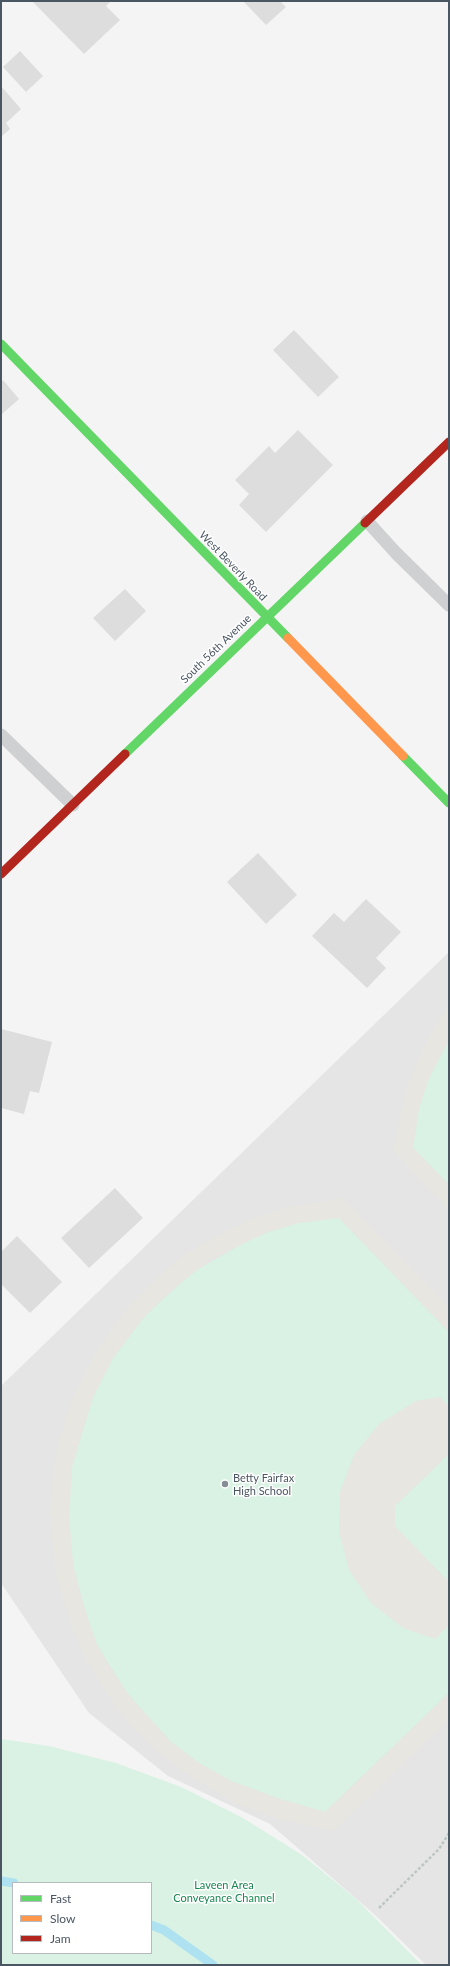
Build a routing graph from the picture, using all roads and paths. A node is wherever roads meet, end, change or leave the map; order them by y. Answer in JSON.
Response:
{"nodes":[{"id":1,"x":1,"y":344,"type":"edge"},
{"id":2,"x":449,"y":442,"type":"edge"},
{"id":3,"x":367,"y":521,"type":"junction"},
{"id":4,"x":449,"y":605,"type":"edge"},
{"id":5,"x":267,"y":617,"type":"junction"},
{"id":6,"x":1,"y":735,"type":"edge"},
{"id":7,"x":448,"y":799,"type":"edge"},
{"id":8,"x":73,"y":804,"type":"junction"},
{"id":9,"x":1,"y":874,"type":"edge"},
{"id":10,"x":449,"y":1833,"type":"edge"},
{"id":11,"x":379,"y":1908,"type":"dead end"}],
"edges":[{"from":1,"to":5,"type":"street","name":"West Beverly Road"},
{"from":2,"to":3,"type":"street","name":"South 56th Avenue"},
{"from":3,"to":4,"type":"lane"},
{"from":3,"to":5,"type":"street","name":"South 56th Avenue"},
{"from":5,"to":7,"type":"street","name":"West Beverly Road"},
{"from":5,"to":8,"type":"street","name":"South 56th Avenue"},
{"from":6,"to":8,"type":"lane"},
{"from":8,"to":9,"type":"street","name":"South 56th Avenue"},
{"from":10,"to":11,"type":"path"}]}
